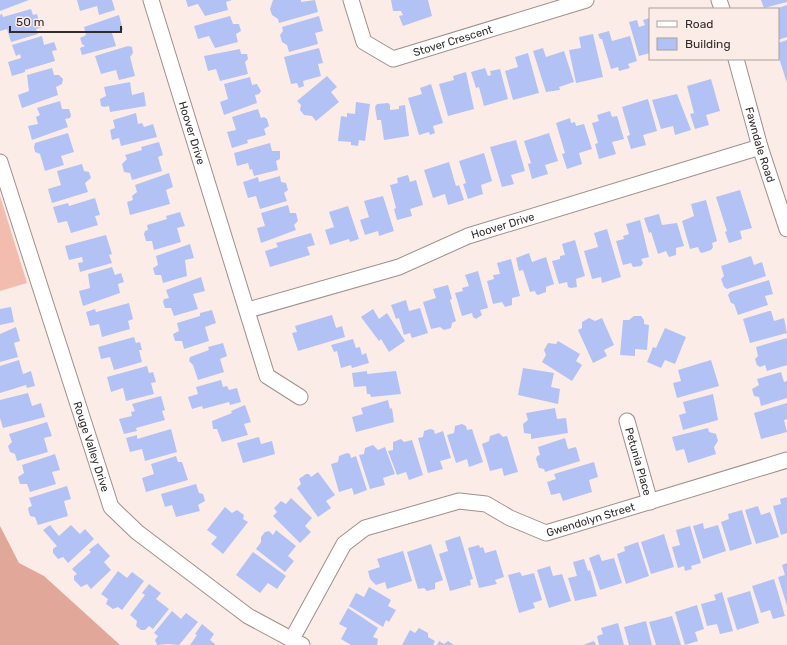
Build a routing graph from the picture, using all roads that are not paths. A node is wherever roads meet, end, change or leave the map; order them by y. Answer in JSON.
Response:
{"nodes":[{"id":1,"x":151,"y":0,"type":"edge"},
{"id":2,"x":351,"y":0,"type":"edge"},
{"id":3,"x":586,"y":0,"type":"edge"},
{"id":4,"x":736,"y":60,"type":"edge"},
{"id":5,"x":760,"y":147,"type":"junction"},
{"id":6,"x":0,"y":162,"type":"edge"},
{"id":7,"x":787,"y":229,"type":"edge"},
{"id":8,"x":248,"y":310,"type":"junction"},
{"id":9,"x":300,"y":397,"type":"dead end"},
{"id":10,"x":627,"y":421,"type":"dead end"},
{"id":11,"x":787,"y":460,"type":"edge"},
{"id":12,"x":650,"y":502,"type":"junction"},
{"id":13,"x":297,"y":642,"type":"edge"}],
"edges":[{"from":1,"to":8,"type":"street","name":"Hoover Drive"},
{"from":2,"to":3,"type":"street","name":"Stover Crescent"},
{"from":4,"to":5,"type":"street","name":"Fawndale Road"},
{"from":5,"to":7,"type":"street","name":"Fawndale Road"},
{"from":5,"to":8,"type":"street","name":"Hoover Drive"},
{"from":6,"to":13,"type":"street","name":"Rouge Valley Drive"},
{"from":8,"to":9,"type":"street","name":"Hoover Drive"},
{"from":10,"to":12,"type":"street","name":"Petunia Place"},
{"from":11,"to":12,"type":"street","name":"Gwendolyn Street"},
{"from":12,"to":13,"type":"street","name":"Gwendolyn Street"}]}
